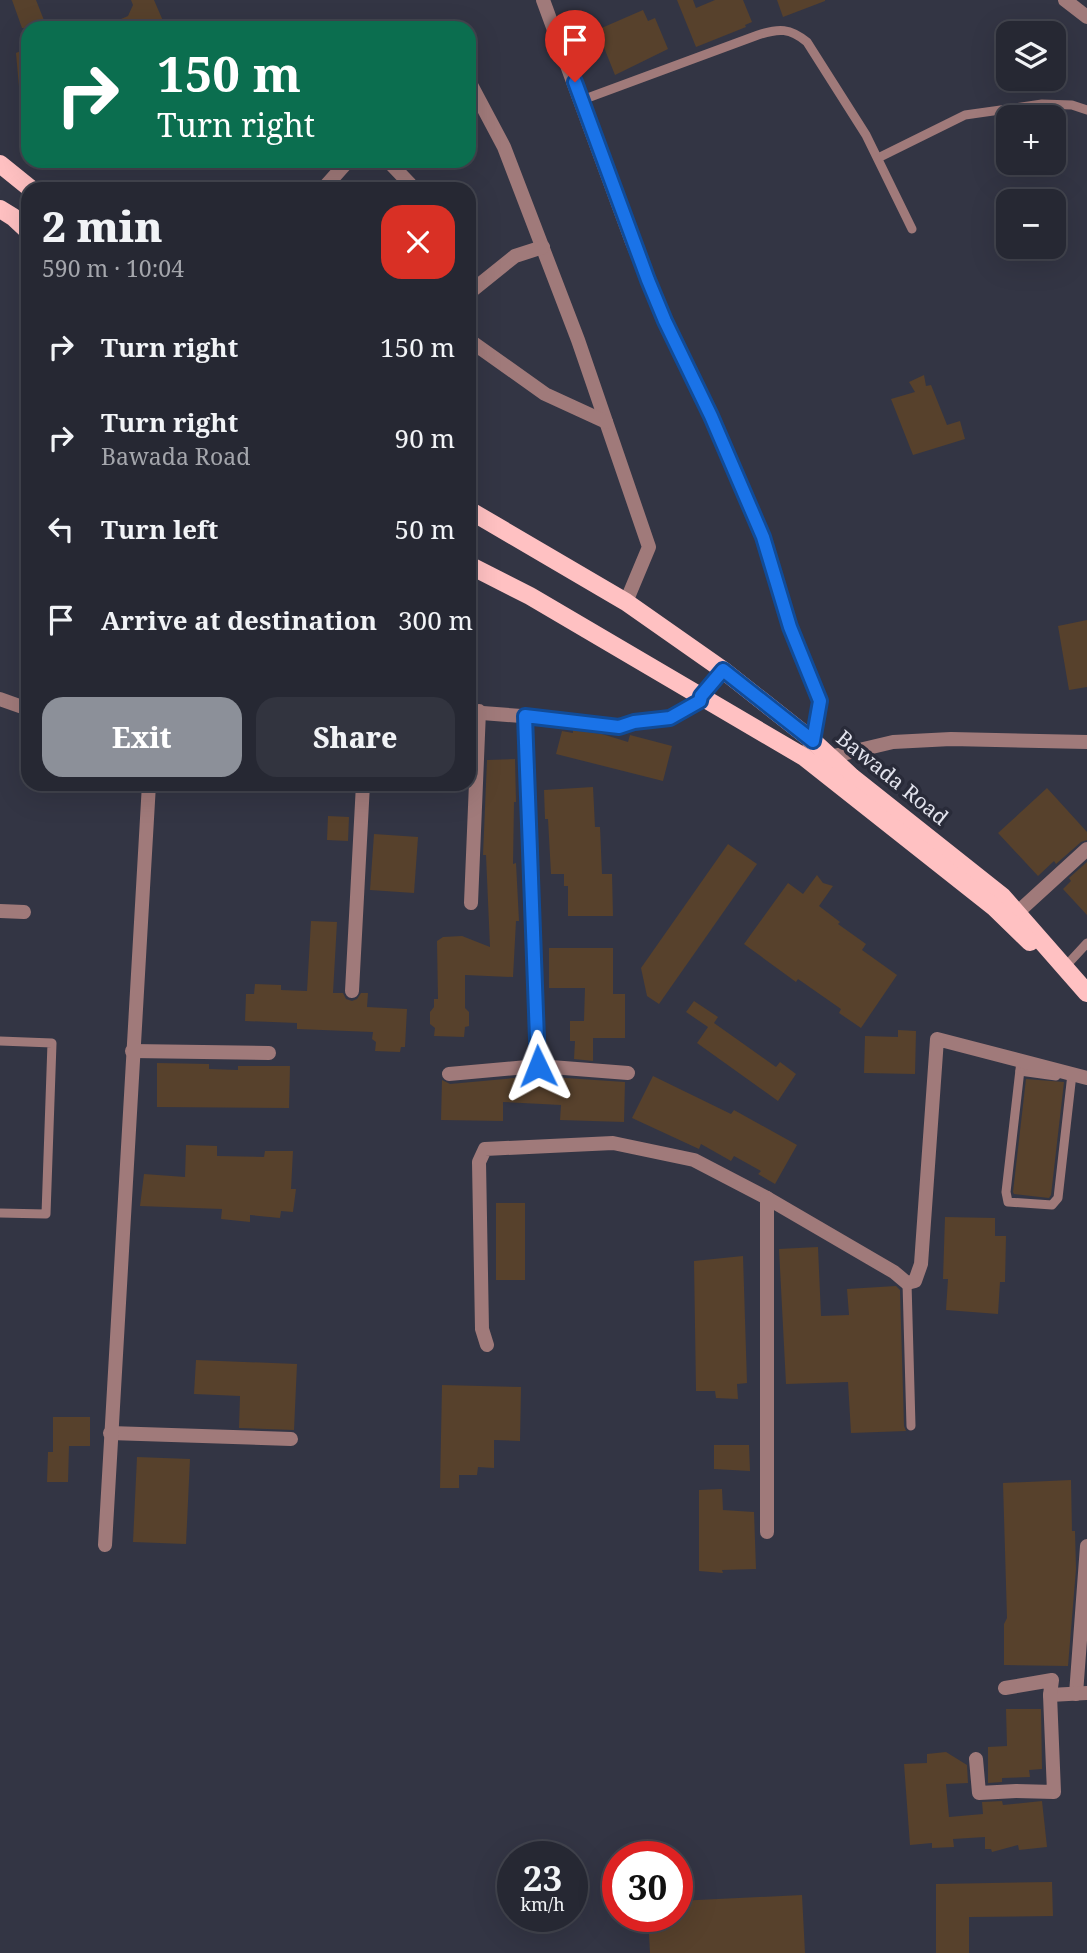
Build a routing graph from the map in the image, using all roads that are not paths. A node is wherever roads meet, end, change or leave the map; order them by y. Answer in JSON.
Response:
{"nodes":[{"id":1,"x":543,"y":0,"type":"edge"},
{"id":2,"x":1065,"y":0,"type":"edge"},
{"id":3,"x":1087,"y":17,"type":"edge"},
{"id":4,"x":476,"y":94,"type":"edge"},
{"id":5,"x":582,"y":100,"type":"junction"},
{"id":6,"x":1087,"y":110,"type":"edge"},
{"id":7,"x":878,"y":158,"type":"junction"},
{"id":8,"x":0,"y":164,"type":"edge"},
{"id":9,"x":342,"y":168,"type":"edge"},
{"id":10,"x":395,"y":168,"type":"edge"},
{"id":11,"x":22,"y":182,"type":"edge"},
{"id":12,"x":329,"y":182,"type":"edge"},
{"id":13,"x":409,"y":182,"type":"edge"},
{"id":14,"x":0,"y":209,"type":"edge"},
{"id":15,"x":21,"y":224,"type":"edge"},
{"id":16,"x":912,"y":229,"type":"dead end"},
{"id":17,"x":542,"y":247,"type":"junction"},
{"id":18,"x":476,"y":287,"type":"edge"},
{"id":19,"x":476,"y":345,"type":"edge"},
{"id":20,"x":606,"y":422,"type":"junction"},
{"id":21,"x":476,"y":514,"type":"edge"},
{"id":22,"x":476,"y":569,"type":"edge"},
{"id":23,"x":626,"y":602,"type":"junction"},
{"id":24,"x":723,"y":670,"type":"junction"},
{"id":25,"x":701,"y":696,"type":"junction"},
{"id":26,"x":0,"y":699,"type":"edge"},
{"id":27,"x":21,"y":706,"type":"edge"},
{"id":28,"x":476,"y":712,"type":"edge"},
{"id":29,"x":525,"y":716,"type":"junction"},
{"id":30,"x":1087,"y":742,"type":"edge"},
{"id":31,"x":810,"y":754,"type":"junction"},
{"id":32,"x":831,"y":757,"type":"junction"},
{"id":33,"x":149,"y":791,"type":"edge"},
{"id":34,"x":363,"y":791,"type":"edge"},
{"id":35,"x":473,"y":791,"type":"edge"},
{"id":36,"x":1087,"y":849,"type":"edge"},
{"id":37,"x":471,"y":903,"type":"dead end"},
{"id":38,"x":0,"y":911,"type":"edge"},
{"id":39,"x":24,"y":912,"type":"dead end"},
{"id":40,"x":1018,"y":912,"type":"junction"},
{"id":41,"x":1087,"y":943,"type":"edge"},
{"id":42,"x":1064,"y":968,"type":"junction"},
{"id":43,"x":352,"y":991,"type":"dead end"},
{"id":44,"x":1087,"y":993,"type":"edge"},
{"id":45,"x":1087,"y":1004,"type":"edge"},
{"id":46,"x":0,"y":1041,"type":"edge"},
{"id":47,"x":132,"y":1051,"type":"junction"},
{"id":48,"x":269,"y":1054,"type":"dead end"},
{"id":49,"x":538,"y":1066,"type":"junction"},
{"id":50,"x":1021,"y":1066,"type":"junction"},
{"id":51,"x":628,"y":1073,"type":"dead end"},
{"id":52,"x":449,"y":1074,"type":"dead end"},
{"id":53,"x":1072,"y":1076,"type":"junction"},
{"id":54,"x":1087,"y":1078,"type":"edge"},
{"id":55,"x":767,"y":1198,"type":"junction"},
{"id":56,"x":0,"y":1213,"type":"edge"},
{"id":57,"x":907,"y":1283,"type":"junction"},
{"id":58,"x":487,"y":1345,"type":"dead end"},
{"id":59,"x":911,"y":1426,"type":"dead end"},
{"id":60,"x":110,"y":1433,"type":"junction"},
{"id":61,"x":291,"y":1439,"type":"dead end"},
{"id":62,"x":766,"y":1532,"type":"dead end"},
{"id":63,"x":105,"y":1545,"type":"dead end"},
{"id":64,"x":1087,"y":1546,"type":"edge"},
{"id":65,"x":1005,"y":1688,"type":"dead end"},
{"id":66,"x":1082,"y":1693,"type":"edge"},
{"id":67,"x":1051,"y":1695,"type":"junction"},
{"id":68,"x":976,"y":1759,"type":"dead end"}],
"edges":[{"from":1,"to":5,"type":"street"},
{"from":2,"to":3,"type":"street"},
{"from":4,"to":17,"type":"street"},
{"from":5,"to":7,"type":"lane"},
{"from":5,"to":31,"type":"street"},
{"from":6,"to":7,"type":"lane"},
{"from":7,"to":16,"type":"lane"},
{"from":8,"to":11,"type":"main road"},
{"from":9,"to":12,"type":"street"},
{"from":10,"to":13,"type":"street"},
{"from":14,"to":15,"type":"main road"},
{"from":17,"to":18,"type":"street"},
{"from":17,"to":20,"type":"street"},
{"from":19,"to":20,"type":"street"},
{"from":20,"to":23,"type":"street"},
{"from":21,"to":23,"type":"main road","name":"Bawada Road"},
{"from":22,"to":25,"type":"main road"},
{"from":23,"to":24,"type":"main road","name":"Bawada Road"},
{"from":24,"to":25,"type":"street"},
{"from":24,"to":31,"type":"main road","name":"Bawada Road"},
{"from":25,"to":29,"type":"street"},
{"from":25,"to":31,"type":"main road"},
{"from":26,"to":27,"type":"street"},
{"from":28,"to":29,"type":"street"},
{"from":29,"to":49,"type":"street"},
{"from":30,"to":32,"type":"street"},
{"from":31,"to":32,"type":"main road","name":"Bawada Road"},
{"from":31,"to":45,"type":"main road"},
{"from":32,"to":40,"type":"main road","name":"Bawada Road"},
{"from":33,"to":47,"type":"street"},
{"from":34,"to":43,"type":"street"},
{"from":35,"to":37,"type":"street"},
{"from":36,"to":40,"type":"street"},
{"from":38,"to":39,"type":"street"},
{"from":40,"to":42,"type":"main road","name":"Bawada Road"},
{"from":41,"to":42,"type":"lane"},
{"from":42,"to":44,"type":"main road","name":"Bawada Road"},
{"from":46,"to":56,"type":"lane"},
{"from":47,"to":48,"type":"street"},
{"from":47,"to":60,"type":"street"},
{"from":49,"to":51,"type":"street"},
{"from":49,"to":52,"type":"street"},
{"from":50,"to":53,"type":"street"},
{"from":50,"to":53,"type":"lane"},
{"from":50,"to":57,"type":"street"},
{"from":53,"to":54,"type":"street"},
{"from":55,"to":57,"type":"street"},
{"from":55,"to":58,"type":"street"},
{"from":55,"to":62,"type":"street"},
{"from":57,"to":59,"type":"lane"},
{"from":60,"to":61,"type":"street"},
{"from":60,"to":63,"type":"street"},
{"from":64,"to":66,"type":"street"},
{"from":65,"to":67,"type":"street"},
{"from":66,"to":67,"type":"street"},
{"from":67,"to":68,"type":"street"}]}
